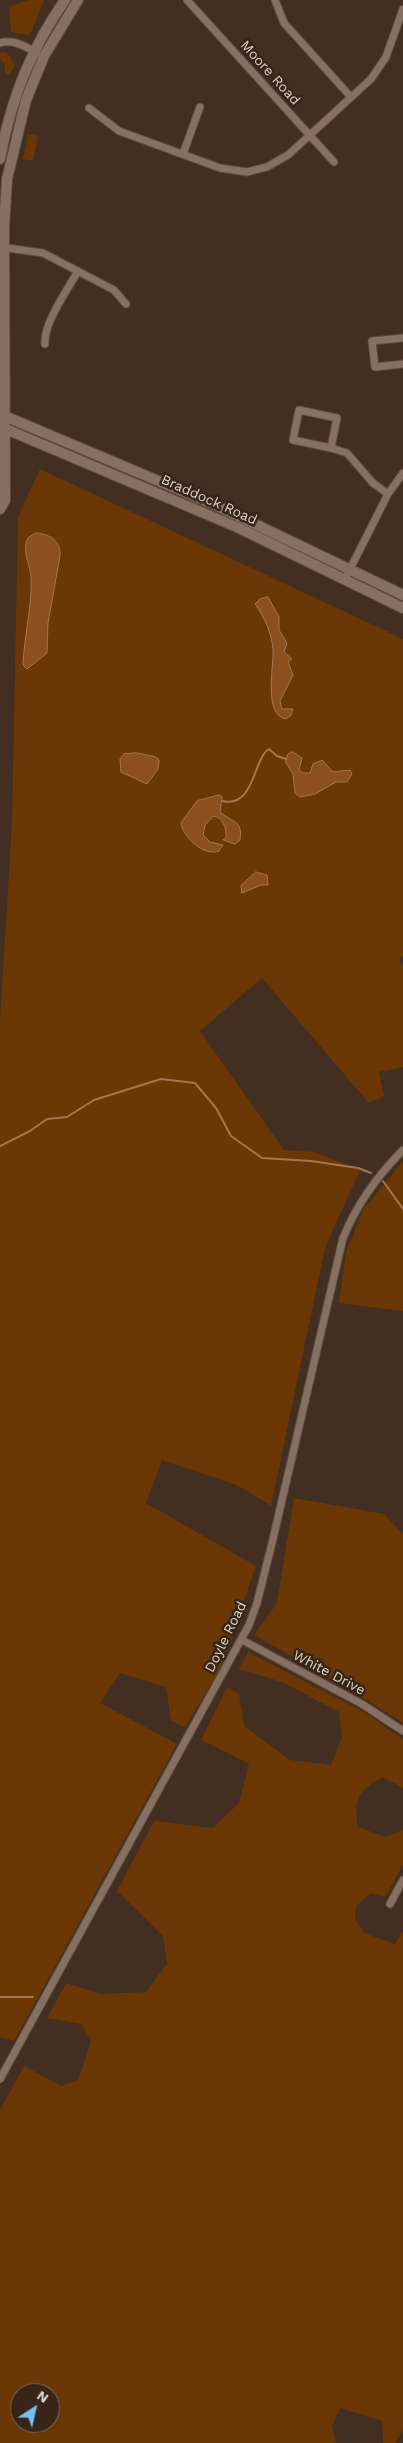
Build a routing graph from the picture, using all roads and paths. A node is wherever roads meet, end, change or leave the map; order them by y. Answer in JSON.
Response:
{"nodes":[{"id":1,"x":65,"y":0,"type":"edge"},
{"id":2,"x":78,"y":0,"type":"edge"},
{"id":3,"x":187,"y":0,"type":"edge"},
{"id":4,"x":275,"y":0,"type":"edge"},
{"id":5,"x":403,"y":9,"type":"edge"},
{"id":6,"x":0,"y":43,"type":"edge"},
{"id":7,"x":34,"y":51,"type":"junction"},
{"id":8,"x":44,"y":56,"type":"junction"},
{"id":9,"x":351,"y":98,"type":"junction"},
{"id":10,"x":200,"y":107,"type":"dead end"},
{"id":11,"x":89,"y":108,"type":"dead end"},
{"id":12,"x":310,"y":135,"type":"junction"},
{"id":13,"x":183,"y":154,"type":"junction"},
{"id":14,"x":0,"y":158,"type":"edge"},
{"id":15,"x":334,"y":162,"type":"dead end"},
{"id":16,"x":2,"y":247,"type":"edge"},
{"id":17,"x":78,"y":271,"type":"junction"},
{"id":18,"x":126,"y":304,"type":"dead end"},
{"id":19,"x":403,"y":338,"type":"edge"},
{"id":20,"x":45,"y":344,"type":"dead end"},
{"id":21,"x":403,"y":364,"type":"edge"},
{"id":22,"x":2,"y":415,"type":"edge"},
{"id":23,"x":3,"y":428,"type":"edge"},
{"id":24,"x":331,"y":448,"type":"junction"},
{"id":25,"x":403,"y":472,"type":"edge"},
{"id":26,"x":388,"y":494,"type":"junction"},
{"id":27,"x":0,"y":509,"type":"edge"},
{"id":28,"x":350,"y":568,"type":"junction"},
{"id":29,"x":345,"y":579,"type":"junction"},
{"id":30,"x":403,"y":595,"type":"edge"},
{"id":31,"x":403,"y":608,"type":"edge"},
{"id":32,"x":403,"y":1150,"type":"edge"},
{"id":33,"x":242,"y":1640,"type":"junction"},
{"id":34,"x":403,"y":1731,"type":"edge"},
{"id":35,"x":403,"y":1880,"type":"edge"},
{"id":36,"x":390,"y":1904,"type":"dead end"},
{"id":37,"x":0,"y":2079,"type":"edge"}],
"edges":[{"from":1,"to":7,"type":"main road"},
{"from":2,"to":8,"type":"main road"},
{"from":3,"to":12,"type":"street","name":"Moore Road"},
{"from":4,"to":9,"type":"street"},
{"from":5,"to":9,"type":"street"},
{"from":6,"to":7,"type":"street"},
{"from":7,"to":8,"type":"street"},
{"from":7,"to":14,"type":"main road"},
{"from":8,"to":16,"type":"main road"},
{"from":9,"to":12,"type":"street"},
{"from":10,"to":13,"type":"street"},
{"from":11,"to":13,"type":"street"},
{"from":12,"to":13,"type":"street"},
{"from":12,"to":15,"type":"street","name":"Moore Road"},
{"from":16,"to":17,"type":"street"},
{"from":16,"to":22,"type":"main road"},
{"from":17,"to":18,"type":"street"},
{"from":17,"to":20,"type":"street"},
{"from":19,"to":21,"type":"street"},
{"from":22,"to":23,"type":"main road"},
{"from":22,"to":28,"type":"main road","name":"Braddock Road"},
{"from":23,"to":27,"type":"main road"},
{"from":23,"to":29,"type":"main road","name":"Braddock Road"},
{"from":24,"to":24,"type":"street"},
{"from":24,"to":26,"type":"street"},
{"from":25,"to":26,"type":"street"},
{"from":26,"to":28,"type":"street"},
{"from":28,"to":29,"type":"street"},
{"from":28,"to":30,"type":"main road","name":"Braddock Road"},
{"from":29,"to":31,"type":"main road","name":"Braddock Road"},
{"from":32,"to":33,"type":"street","name":"Doyle Road"},
{"from":33,"to":34,"type":"street","name":"White Drive"},
{"from":33,"to":37,"type":"street","name":"Doyle Road"},
{"from":35,"to":36,"type":"street"}]}
